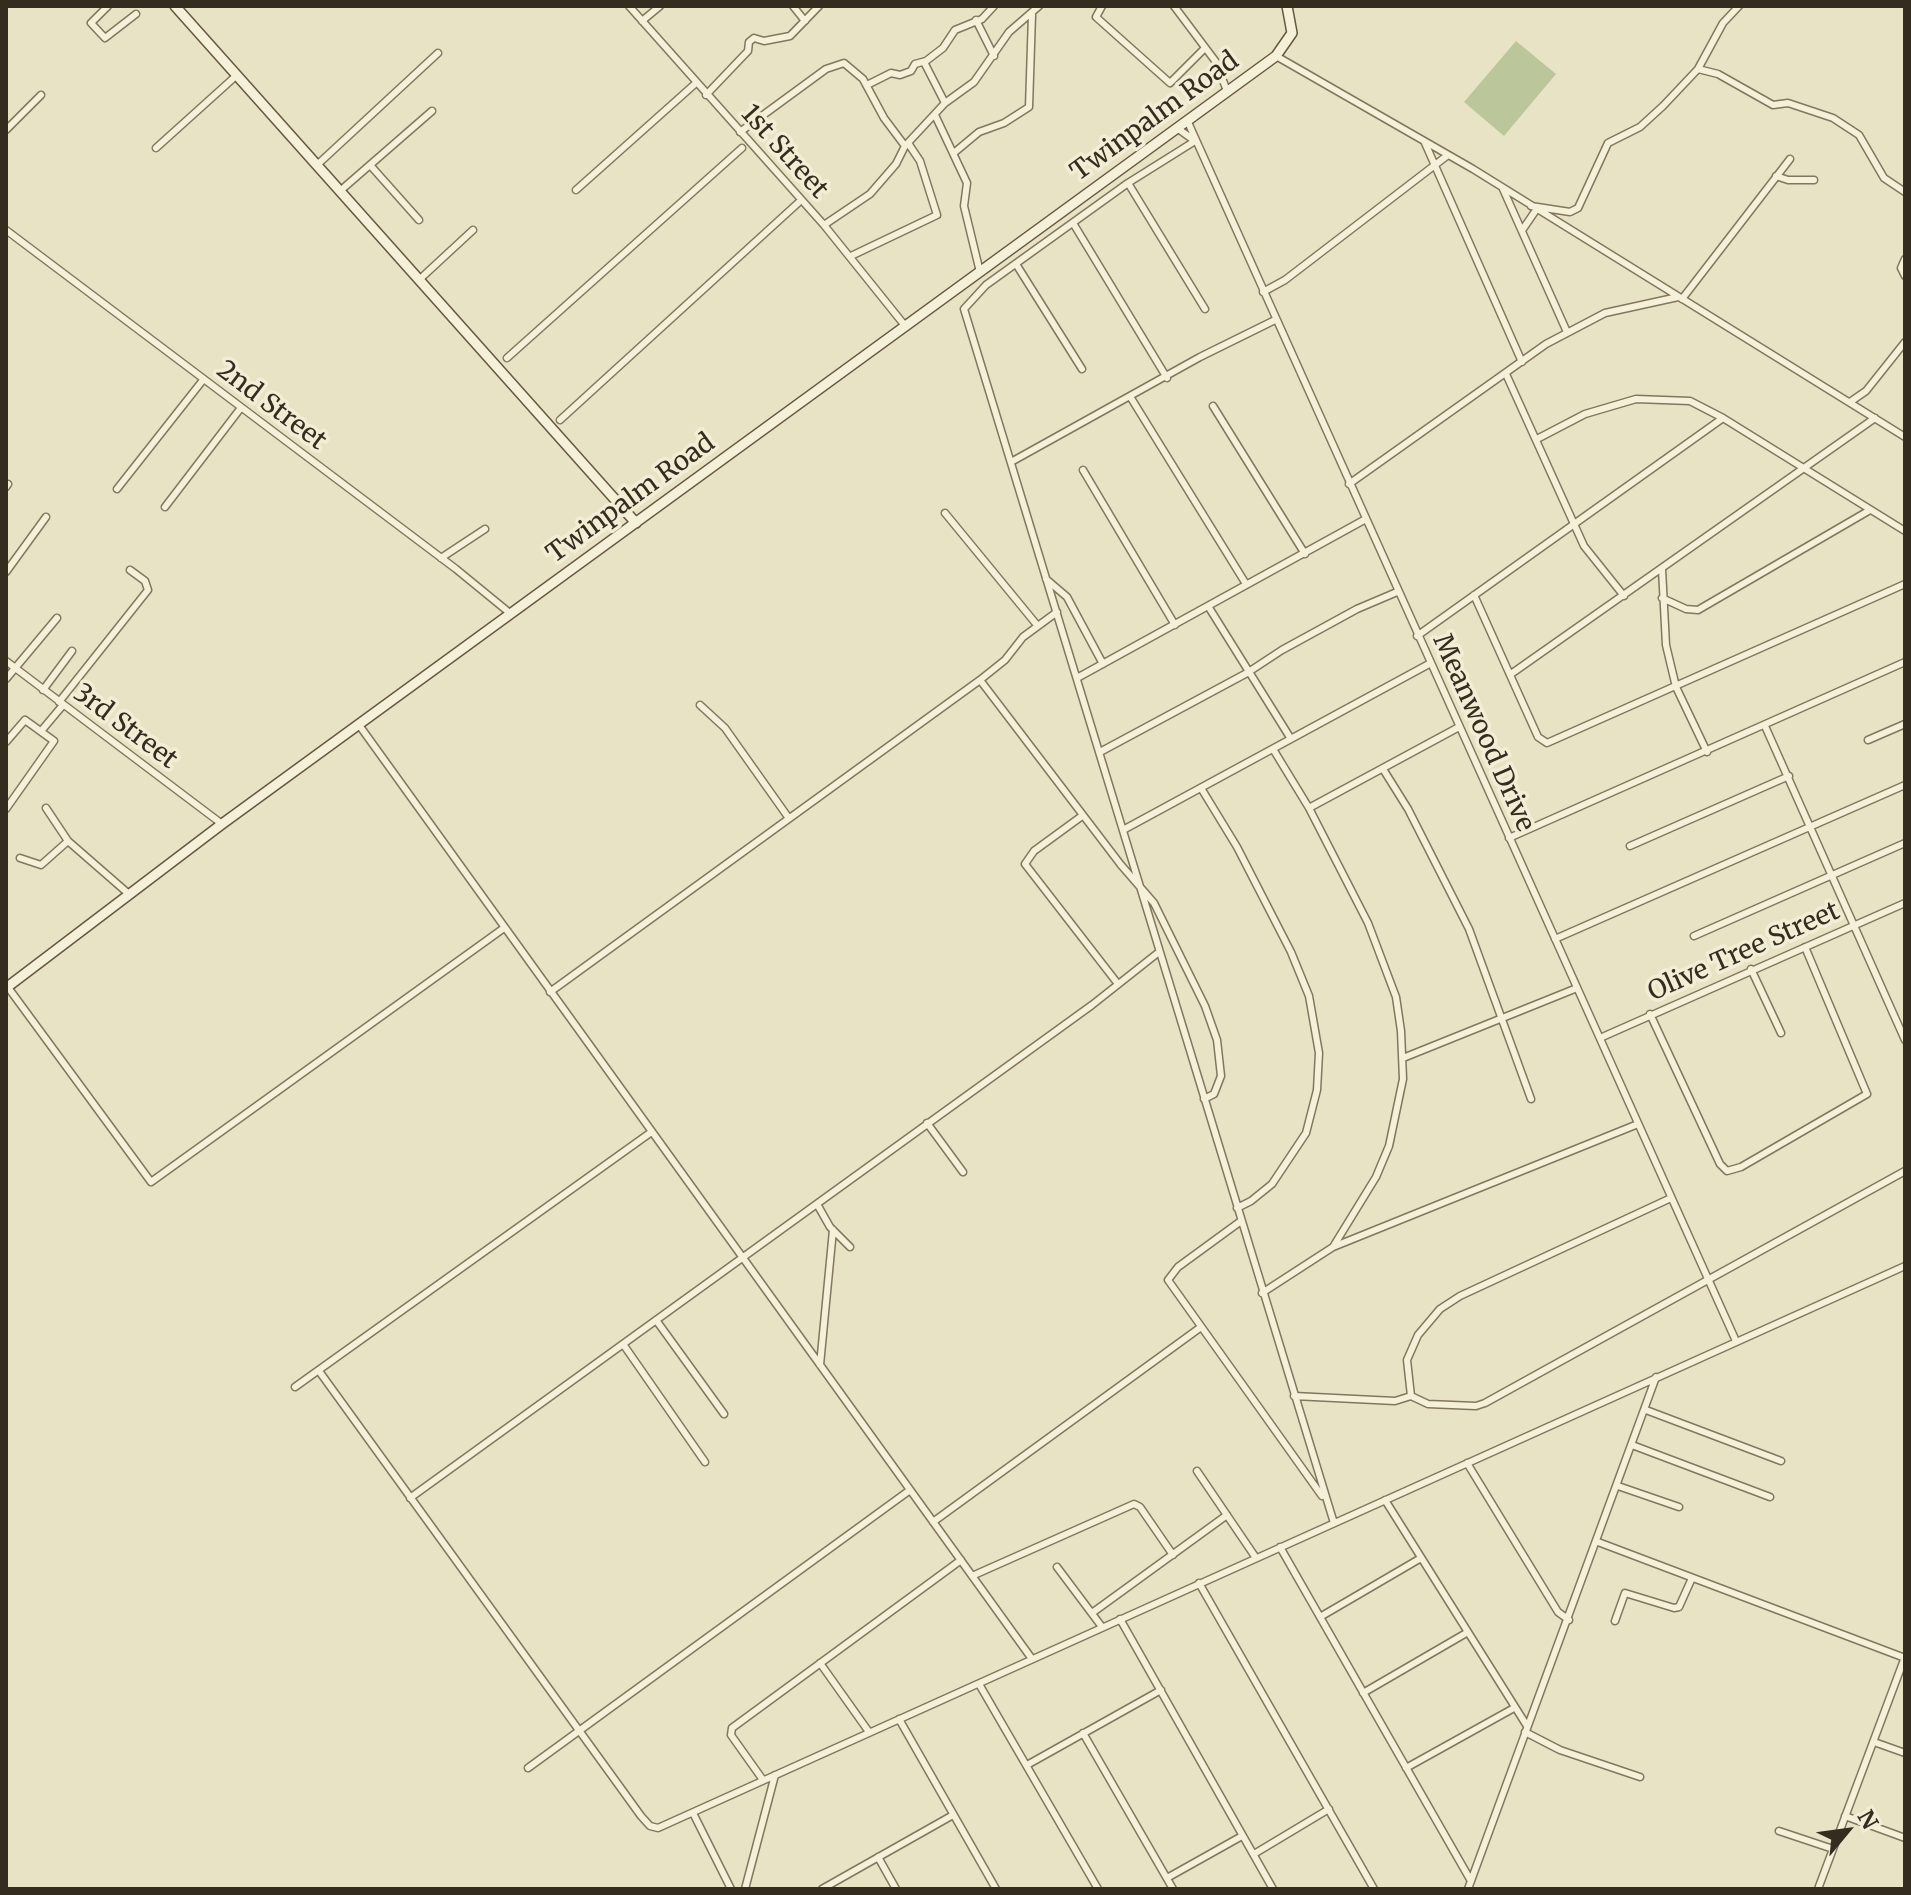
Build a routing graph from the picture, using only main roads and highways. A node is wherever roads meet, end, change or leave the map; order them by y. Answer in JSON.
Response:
{"nodes":[{"id":1,"x":175,"y":6,"type":"edge"},
{"id":2,"x":1287,"y":6,"type":"edge"},
{"id":3,"x":636,"y":523,"type":"junction"},
{"id":4,"x":7,"y":987,"type":"edge"}],
"edges":[{"from":1,"to":3,"type":"main road"},
{"from":2,"to":3,"type":"main road","name":"Twinpalm Road"},
{"from":3,"to":4,"type":"main road","name":"Twinpalm Road"}]}
